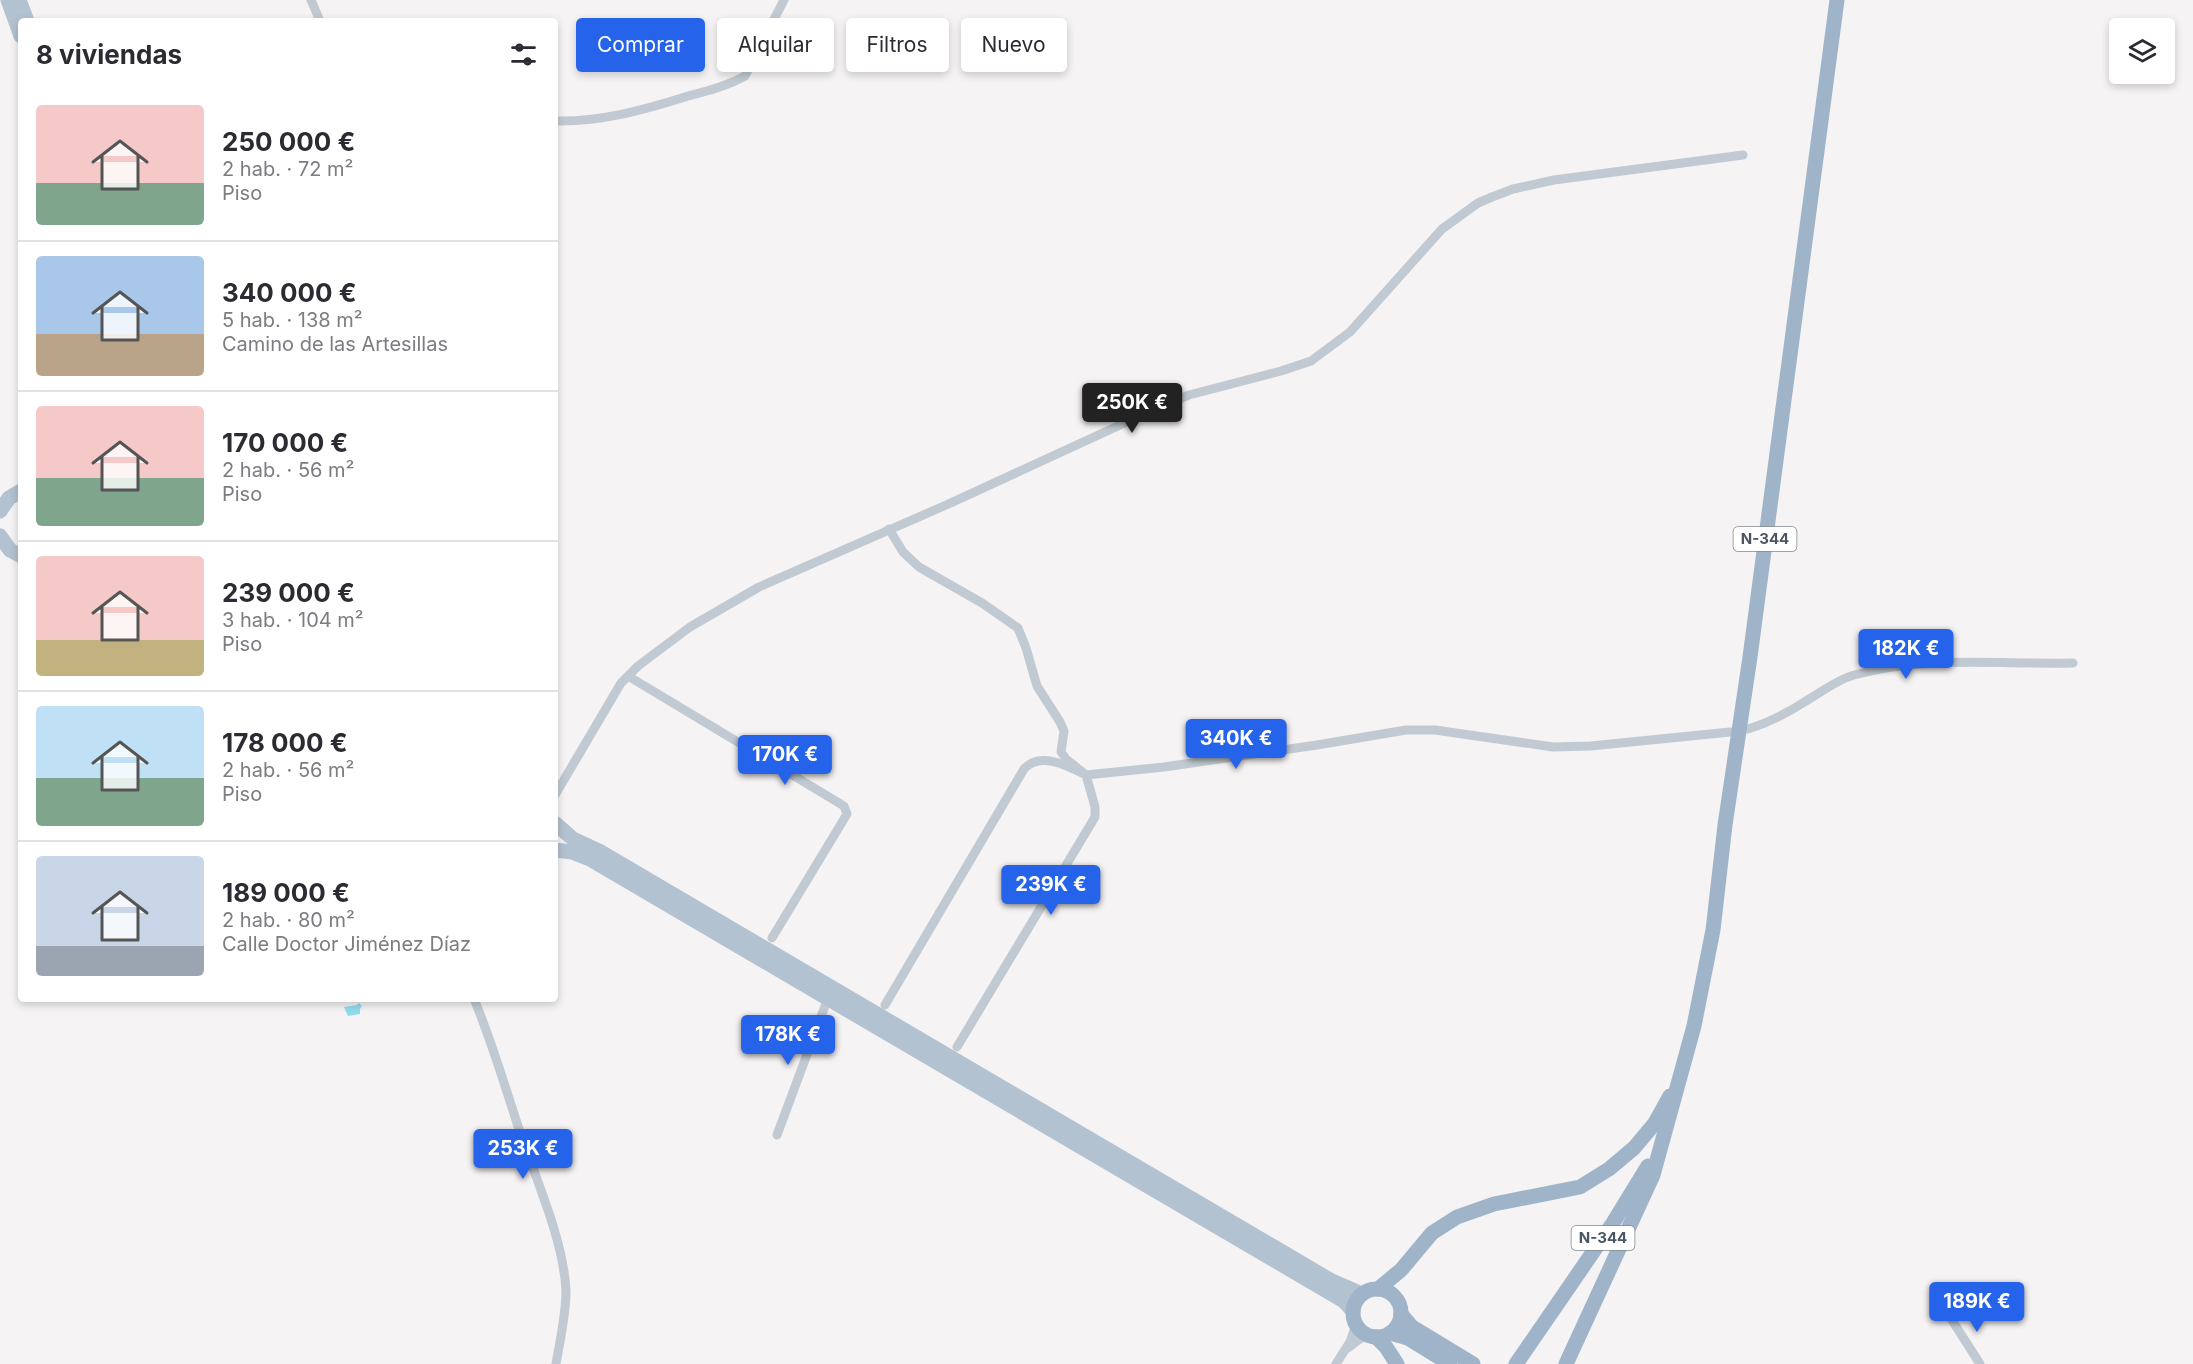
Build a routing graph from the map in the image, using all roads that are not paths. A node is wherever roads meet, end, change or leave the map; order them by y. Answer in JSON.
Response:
{"nodes":[{"id":1,"x":8,"y":0,"type":"edge"},
{"id":2,"x":19,"y":0,"type":"edge"},
{"id":3,"x":311,"y":0,"type":"edge"},
{"id":4,"x":784,"y":0,"type":"edge"},
{"id":5,"x":1837,"y":0,"type":"edge"},
{"id":6,"x":26,"y":18,"type":"edge"},
{"id":7,"x":319,"y":18,"type":"edge"},
{"id":8,"x":18,"y":28,"type":"edge"},
{"id":9,"x":558,"y":121,"type":"edge"},
{"id":10,"x":1743,"y":155,"type":"dead end"},
{"id":11,"x":18,"y":492,"type":"edge"},
{"id":12,"x":18,"y":493,"type":"edge"},
{"id":13,"x":0,"y":494,"type":"edge"},
{"id":14,"x":0,"y":511,"type":"edge"},
{"id":15,"x":889,"y":529,"type":"junction"},
{"id":16,"x":0,"y":536,"type":"edge"},
{"id":17,"x":18,"y":554,"type":"edge"},
{"id":18,"x":2073,"y":663,"type":"dead end"},
{"id":19,"x":628,"y":676,"type":"junction"},
{"id":20,"x":1748,"y":729,"type":"dead end"},
{"id":21,"x":1730,"y":732,"type":"dead end"},
{"id":22,"x":1086,"y":775,"type":"junction"},
{"id":23,"x":558,"y":790,"type":"edge"},
{"id":24,"x":558,"y":826,"type":"edge"},
{"id":25,"x":558,"y":850,"type":"edge"},
{"id":26,"x":772,"y":938,"type":"dead end"},
{"id":27,"x":475,"y":1002,"type":"edge"},
{"id":28,"x":885,"y":1005,"type":"dead end"},
{"id":29,"x":825,"y":1006,"type":"dead end"},
{"id":30,"x":957,"y":1047,"type":"dead end"},
{"id":31,"x":1682,"y":1075,"type":"junction"},
{"id":32,"x":1670,"y":1116,"type":"junction"},
{"id":33,"x":777,"y":1135,"type":"dead end"},
{"id":34,"x":1378,"y":1289,"type":"junction"},
{"id":35,"x":1362,"y":1294,"type":"junction"},
{"id":36,"x":1401,"y":1314,"type":"junction"},
{"id":37,"x":1950,"y":1317,"type":"dead end"},
{"id":38,"x":1354,"y":1318,"type":"junction"},
{"id":39,"x":1378,"y":1335,"type":"junction"},
{"id":40,"x":1344,"y":1352,"type":"junction"},
{"id":41,"x":1520,"y":1358,"type":"edge"},
{"id":42,"x":556,"y":1364,"type":"edge"},
{"id":43,"x":1336,"y":1364,"type":"edge"},
{"id":44,"x":1397,"y":1364,"type":"edge"},
{"id":45,"x":1450,"y":1364,"type":"edge"},
{"id":46,"x":1473,"y":1364,"type":"edge"},
{"id":47,"x":1566,"y":1364,"type":"edge"},
{"id":48,"x":1980,"y":1364,"type":"edge"}],
"edges":[{"from":1,"to":8,"type":"main road"},
{"from":2,"to":6,"type":"main road"},
{"from":3,"to":7,"type":"street"},
{"from":4,"to":9,"type":"street"},
{"from":5,"to":31,"type":"highway","number":"N-344"},
{"from":10,"to":15,"type":"street"},
{"from":11,"to":13,"type":"main road"},
{"from":12,"to":14,"type":"main road"},
{"from":15,"to":19,"type":"street"},
{"from":15,"to":22,"type":"street"},
{"from":16,"to":17,"type":"main road"},
{"from":18,"to":20,"type":"street"},
{"from":19,"to":23,"type":"street"},
{"from":19,"to":26,"type":"street"},
{"from":21,"to":22,"type":"street"},
{"from":22,"to":28,"type":"street"},
{"from":22,"to":30,"type":"street"},
{"from":24,"to":35,"type":"main road"},
{"from":25,"to":38,"type":"main road"},
{"from":27,"to":42,"type":"street"},
{"from":29,"to":33,"type":"street"},
{"from":31,"to":32,"type":"highway","number":"N-344"},
{"from":31,"to":34,"type":"highway"},
{"from":32,"to":41,"type":"highway","number":"N-344"},
{"from":32,"to":47,"type":"highway"},
{"from":34,"to":35,"type":"highway"},
{"from":34,"to":36,"type":"highway"},
{"from":35,"to":38,"type":"highway"},
{"from":36,"to":39,"type":"highway"},
{"from":36,"to":46,"type":"highway"},
{"from":37,"to":48,"type":"street"},
{"from":38,"to":39,"type":"highway"},
{"from":38,"to":40,"type":"street"},
{"from":39,"to":40,"type":"street"},
{"from":39,"to":44,"type":"highway"},
{"from":39,"to":45,"type":"highway"},
{"from":40,"to":43,"type":"street"}]}
